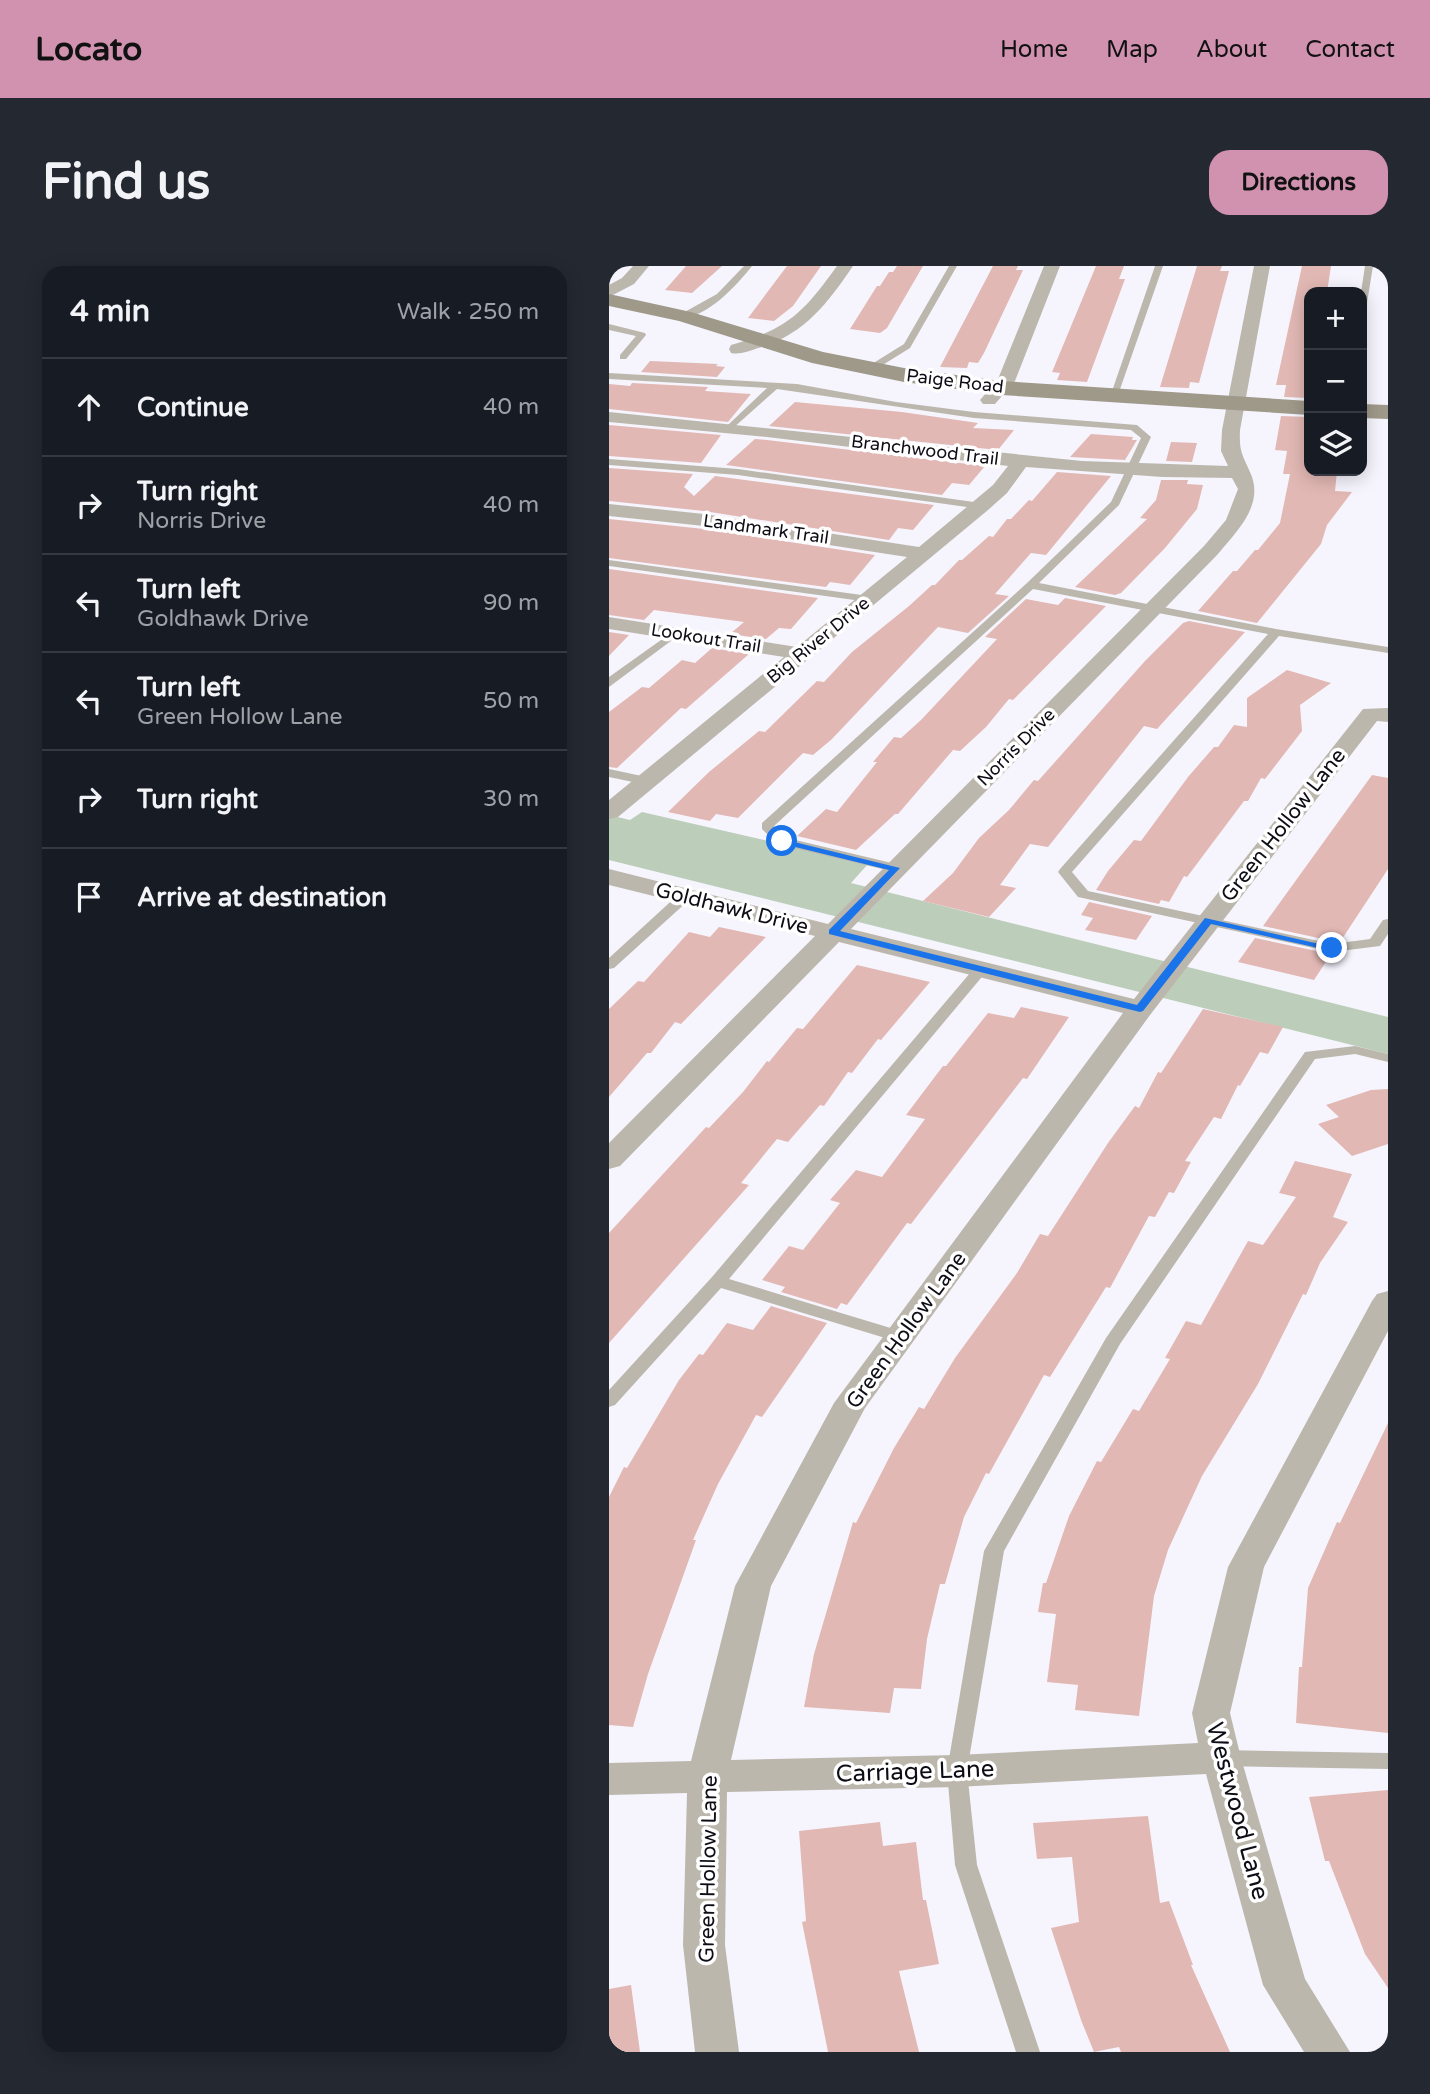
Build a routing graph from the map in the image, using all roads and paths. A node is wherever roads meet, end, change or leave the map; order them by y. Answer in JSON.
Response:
{"nodes":[{"id":1,"x":641,"y":266,"type":"edge"},
{"id":2,"x":748,"y":266,"type":"edge"},
{"id":3,"x":845,"y":266,"type":"edge"},
{"id":4,"x":953,"y":266,"type":"edge"},
{"id":5,"x":1052,"y":266,"type":"edge"},
{"id":6,"x":1159,"y":266,"type":"edge"},
{"id":7,"x":1262,"y":266,"type":"edge"},
{"id":8,"x":1369,"y":266,"type":"edge"},
{"id":9,"x":1366,"y":287,"type":"edge"},
{"id":10,"x":609,"y":292,"type":"edge"},
{"id":11,"x":609,"y":300,"type":"edge"},
{"id":12,"x":684,"y":316,"type":"junction"},
{"id":13,"x":611,"y":321,"type":"edge"},
{"id":14,"x":762,"y":342,"type":"junction"},
{"id":15,"x":737,"y":349,"type":"junction"},
{"id":16,"x":623,"y":357,"type":"dead end"},
{"id":17,"x":870,"y":369,"type":"junction"},
{"id":18,"x":609,"y":376,"type":"edge"},
{"id":19,"x":775,"y":385,"type":"junction"},
{"id":20,"x":995,"y":394,"type":"junction"},
{"id":21,"x":1113,"y":395,"type":"junction"},
{"id":22,"x":1304,"y":408,"type":"edge"},
{"id":23,"x":1234,"y":409,"type":"junction"},
{"id":24,"x":1367,"y":411,"type":"edge"},
{"id":25,"x":1388,"y":412,"type":"edge"},
{"id":26,"x":609,"y":417,"type":"edge"},
{"id":27,"x":1304,"y":420,"type":"edge"},
{"id":28,"x":1367,"y":424,"type":"edge"},
{"id":29,"x":1388,"y":425,"type":"edge"},
{"id":30,"x":732,"y":426,"type":"junction"},
{"id":31,"x":609,"y":462,"type":"edge"},
{"id":32,"x":1021,"y":462,"type":"junction"},
{"id":33,"x":1129,"y":470,"type":"junction"},
{"id":34,"x":1241,"y":472,"type":"junction"},
{"id":35,"x":981,"y":506,"type":"junction"},
{"id":36,"x":609,"y":510,"type":"edge"},
{"id":37,"x":922,"y":553,"type":"junction"},
{"id":38,"x":609,"y":563,"type":"edge"},
{"id":39,"x":1031,"y":585,"type":"junction"},
{"id":40,"x":869,"y":599,"type":"junction"},
{"id":41,"x":1154,"y":608,"type":"junction"},
{"id":42,"x":609,"y":623,"type":"edge"},
{"id":43,"x":1276,"y":632,"type":"junction"},
{"id":44,"x":675,"y":633,"type":"junction"},
{"id":45,"x":1388,"y":650,"type":"edge"},
{"id":46,"x":803,"y":653,"type":"junction"},
{"id":47,"x":609,"y":683,"type":"edge"},
{"id":48,"x":1380,"y":715,"type":"edge"},
{"id":49,"x":609,"y":772,"type":"edge"},
{"id":50,"x":647,"y":781,"type":"junction"},
{"id":51,"x":609,"y":812,"type":"edge"},
{"id":52,"x":895,"y":868,"type":"junction"},
{"id":53,"x":609,"y":877,"type":"edge"},
{"id":54,"x":684,"y":897,"type":"junction"},
{"id":55,"x":1208,"y":920,"type":"junction"},
{"id":56,"x":1388,"y":923,"type":"edge"},
{"id":57,"x":833,"y":932,"type":"junction"},
{"id":58,"x":609,"y":965,"type":"edge"},
{"id":59,"x":981,"y":969,"type":"junction"},
{"id":60,"x":1140,"y":1009,"type":"junction"},
{"id":61,"x":1388,"y":1058,"type":"edge"},
{"id":62,"x":609,"y":1160,"type":"edge"},
{"id":63,"x":718,"y":1281,"type":"junction"},
{"id":64,"x":1388,"y":1301,"type":"edge"},
{"id":65,"x":901,"y":1337,"type":"junction"},
{"id":66,"x":609,"y":1401,"type":"edge"},
{"id":67,"x":1221,"y":1758,"type":"junction"},
{"id":68,"x":1388,"y":1761,"type":"edge"},
{"id":69,"x":957,"y":1771,"type":"junction"},
{"id":70,"x":707,"y":1777,"type":"junction"},
{"id":71,"x":609,"y":1779,"type":"edge"},
{"id":72,"x":717,"y":2052,"type":"edge"},
{"id":73,"x":1028,"y":2052,"type":"edge"},
{"id":74,"x":1328,"y":2052,"type":"edge"}],
"edges":[{"from":1,"to":10,"type":"street"},
{"from":2,"to":12,"type":"lane"},
{"from":3,"to":14,"type":"street"},
{"from":4,"to":17,"type":"lane"},
{"from":5,"to":20,"type":"street"},
{"from":6,"to":21,"type":"lane"},
{"from":7,"to":23,"type":"street","name":"Norris Drive"},
{"from":8,"to":9,"type":"lane"},
{"from":11,"to":12,"type":"main road","name":"Paige Road"},
{"from":12,"to":14,"type":"main road","name":"Paige Road"},
{"from":13,"to":15,"type":"main road","name":"Paige Road"},
{"from":13,"to":16,"type":"lane"},
{"from":14,"to":15,"type":"street"},
{"from":14,"to":17,"type":"main road","name":"Paige Road"},
{"from":15,"to":20,"type":"main road","name":"Paige Road"},
{"from":17,"to":20,"type":"main road","name":"Paige Road"},
{"from":18,"to":19,"type":"lane"},
{"from":19,"to":30,"type":"lane"},
{"from":19,"to":33,"type":"lane"},
{"from":20,"to":21,"type":"main road","name":"Paige Road"},
{"from":20,"to":23,"type":"main road","name":"Paige Road"},
{"from":21,"to":23,"type":"main road","name":"Paige Road"},
{"from":22,"to":23,"type":"main road","name":"Paige Road"},
{"from":23,"to":27,"type":"main road","name":"Paige Road"},
{"from":23,"to":34,"type":"street","name":"Norris Drive"},
{"from":24,"to":25,"type":"main road"},
{"from":26,"to":30,"type":"street","name":"Branchwood Trail"},
{"from":28,"to":29,"type":"main road"},
{"from":30,"to":32,"type":"street","name":"Branchwood Trail"},
{"from":31,"to":35,"type":"lane"},
{"from":32,"to":33,"type":"street","name":"Branchwood Trail"},
{"from":32,"to":35,"type":"street","name":"Big River Drive"},
{"from":33,"to":34,"type":"street","name":"Branchwood Trail"},
{"from":33,"to":39,"type":"lane"},
{"from":34,"to":41,"type":"street","name":"Norris Drive"},
{"from":35,"to":37,"type":"street","name":"Big River Drive"},
{"from":36,"to":37,"type":"street","name":"Landmark Trail"},
{"from":37,"to":40,"type":"street","name":"Big River Drive"},
{"from":38,"to":40,"type":"lane"},
{"from":39,"to":41,"type":"lane"},
{"from":39,"to":52,"type":"lane"},
{"from":40,"to":46,"type":"street","name":"Big River Drive"},
{"from":41,"to":43,"type":"lane"},
{"from":41,"to":52,"type":"street","name":"Norris Drive"},
{"from":42,"to":44,"type":"street","name":"Lookout Trail"},
{"from":43,"to":45,"type":"lane"},
{"from":43,"to":55,"type":"lane"},
{"from":44,"to":46,"type":"street","name":"Lookout Trail"},
{"from":44,"to":47,"type":"lane"},
{"from":46,"to":50,"type":"street","name":"Big River Drive"},
{"from":48,"to":55,"type":"street","name":"Green Hollow Lane"},
{"from":49,"to":50,"type":"lane"},
{"from":50,"to":51,"type":"street","name":"Big River Drive"},
{"from":52,"to":57,"type":"street","name":"Norris Drive"},
{"from":53,"to":54,"type":"street","name":"Goldhawk Drive"},
{"from":54,"to":57,"type":"street","name":"Goldhawk Drive"},
{"from":54,"to":58,"type":"lane"},
{"from":55,"to":56,"type":"lane"},
{"from":55,"to":60,"type":"street","name":"Green Hollow Lane"},
{"from":57,"to":59,"type":"street","name":"Goldhawk Drive"},
{"from":57,"to":62,"type":"street","name":"Norris Drive"},
{"from":59,"to":60,"type":"street","name":"Goldhawk Drive"},
{"from":59,"to":63,"type":"lane"},
{"from":60,"to":65,"type":"street","name":"Green Hollow Lane"},
{"from":61,"to":69,"type":"lane"},
{"from":63,"to":65,"type":"lane"},
{"from":63,"to":66,"type":"lane"},
{"from":64,"to":67,"type":"street","name":"Westwood Lane"},
{"from":65,"to":70,"type":"street","name":"Green Hollow Lane"},
{"from":67,"to":68,"type":"lane"},
{"from":67,"to":69,"type":"street","name":"Carriage Lane"},
{"from":67,"to":74,"type":"street","name":"Westwood Lane"},
{"from":69,"to":70,"type":"street","name":"Carriage Lane"},
{"from":69,"to":73,"type":"lane"},
{"from":70,"to":71,"type":"street","name":"Carriage Lane"},
{"from":70,"to":72,"type":"street","name":"Green Hollow Lane"}]}
